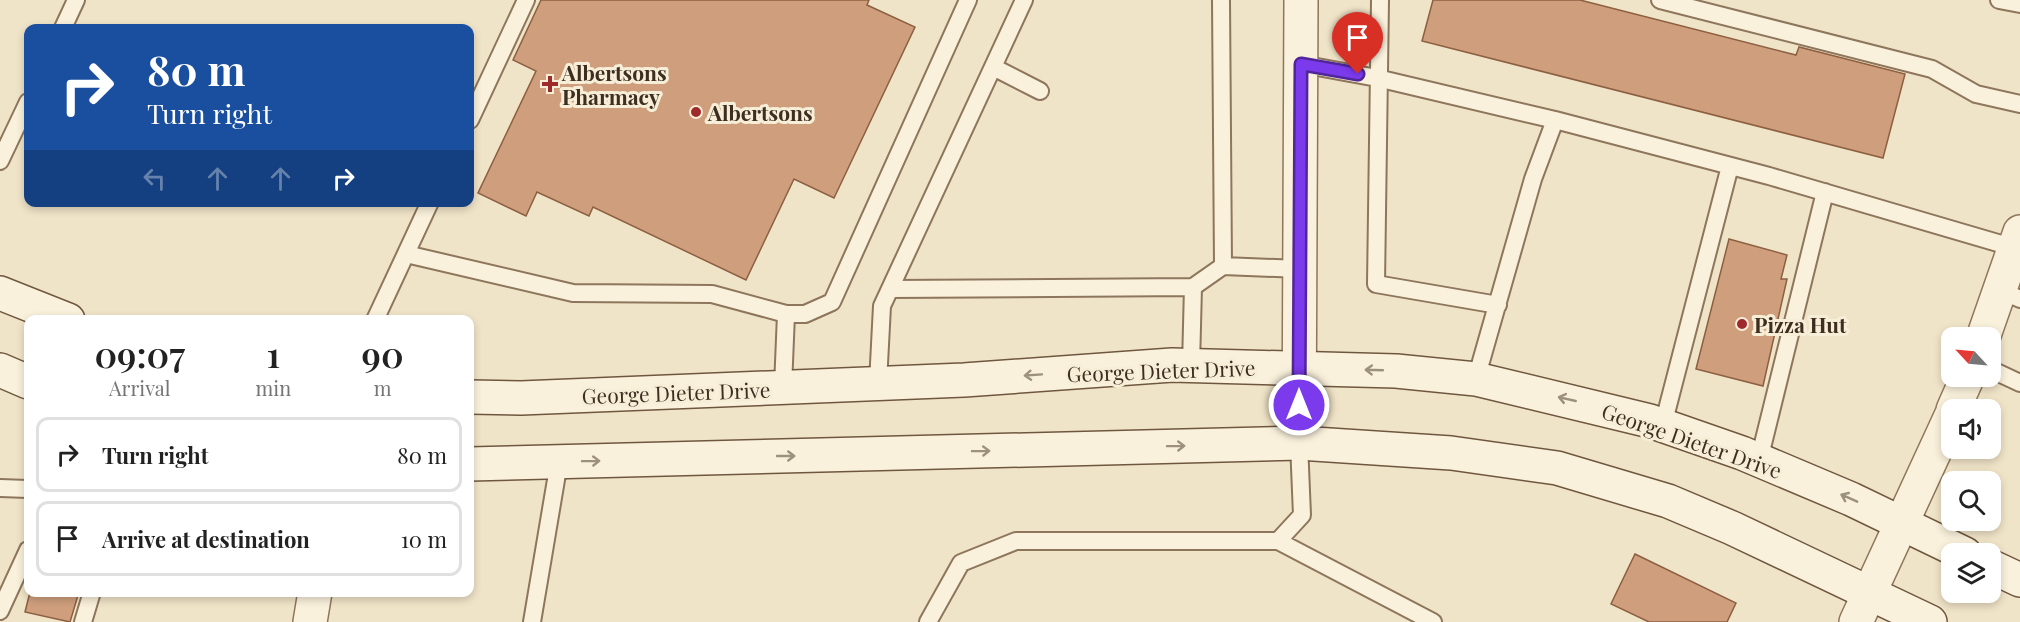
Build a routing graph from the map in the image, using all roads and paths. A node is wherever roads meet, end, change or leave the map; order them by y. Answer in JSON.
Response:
{"nodes":[{"id":1,"x":76,"y":0,"type":"edge"},
{"id":2,"x":526,"y":0,"type":"edge"},
{"id":3,"x":968,"y":0,"type":"edge"},
{"id":4,"x":1024,"y":0,"type":"edge"},
{"id":5,"x":1221,"y":0,"type":"edge"},
{"id":6,"x":1301,"y":0,"type":"edge"},
{"id":7,"x":1380,"y":0,"type":"edge"},
{"id":8,"x":1660,"y":0,"type":"edge"},
{"id":9,"x":1999,"y":0,"type":"edge"},
{"id":10,"x":2020,"y":4,"type":"edge"},
{"id":11,"x":65,"y":24,"type":"edge"},
{"id":12,"x":1301,"y":64,"type":"junction"},
{"id":13,"x":993,"y":67,"type":"junction"},
{"id":14,"x":1377,"y":78,"type":"junction"},
{"id":15,"x":1040,"y":91,"type":"dead end"},
{"id":16,"x":2020,"y":104,"type":"edge"},
{"id":17,"x":24,"y":110,"type":"edge"},
{"id":18,"x":474,"y":111,"type":"edge"},
{"id":19,"x":1555,"y":120,"type":"junction"},
{"id":20,"x":0,"y":161,"type":"edge"},
{"id":21,"x":1730,"y":166,"type":"junction"},
{"id":22,"x":1824,"y":192,"type":"junction"},
{"id":23,"x":428,"y":207,"type":"edge"},
{"id":24,"x":2017,"y":240,"type":"edge"},
{"id":25,"x":406,"y":254,"type":"junction"},
{"id":26,"x":1223,"y":266,"type":"junction"},
{"id":27,"x":1300,"y":269,"type":"junction"},
{"id":28,"x":1193,"y":287,"type":"junction"},
{"id":29,"x":890,"y":289,"type":"junction"},
{"id":30,"x":0,"y":293,"type":"edge"},
{"id":31,"x":2010,"y":295,"type":"edge"},
{"id":32,"x":1498,"y":305,"type":"junction"},
{"id":33,"x":786,"y":314,"type":"junction"},
{"id":34,"x":55,"y":315,"type":"edge"},
{"id":35,"x":377,"y":315,"type":"edge"},
{"id":36,"x":1990,"y":327,"type":"edge"},
{"id":37,"x":1191,"y":365,"type":"junction"},
{"id":38,"x":1299,"y":367,"type":"junction"},
{"id":39,"x":0,"y":370,"type":"edge"},
{"id":40,"x":2001,"y":374,"type":"edge"},
{"id":41,"x":24,"y":380,"type":"edge"},
{"id":42,"x":1476,"y":380,"type":"junction"},
{"id":43,"x":878,"y":383,"type":"junction"},
{"id":44,"x":2020,"y":383,"type":"edge"},
{"id":45,"x":783,"y":387,"type":"junction"},
{"id":46,"x":474,"y":398,"type":"edge"},
{"id":47,"x":1663,"y":425,"type":"junction"},
{"id":48,"x":1941,"y":438,"type":"edge"},
{"id":49,"x":1299,"y":443,"type":"junction"},
{"id":50,"x":1759,"y":460,"type":"junction"},
{"id":51,"x":559,"y":462,"type":"junction"},
{"id":52,"x":474,"y":464,"type":"edge"},
{"id":53,"x":0,"y":488,"type":"edge"},
{"id":54,"x":24,"y":489,"type":"edge"},
{"id":55,"x":1902,"y":524,"type":"junction"},
{"id":56,"x":1278,"y":542,"type":"junction"},
{"id":57,"x":1942,"y":543,"type":"edge"},
{"id":58,"x":24,"y":559,"type":"edge"},
{"id":59,"x":2001,"y":571,"type":"edge"},
{"id":60,"x":2020,"y":580,"type":"edge"},
{"id":61,"x":1870,"y":593,"type":"junction"},
{"id":62,"x":90,"y":597,"type":"edge"},
{"id":63,"x":314,"y":597,"type":"edge"},
{"id":64,"x":0,"y":610,"type":"edge"},
{"id":65,"x":83,"y":622,"type":"edge"},
{"id":66,"x":310,"y":622,"type":"edge"},
{"id":67,"x":531,"y":622,"type":"edge"},
{"id":68,"x":928,"y":622,"type":"edge"},
{"id":69,"x":1433,"y":622,"type":"edge"},
{"id":70,"x":1856,"y":622,"type":"edge"},
{"id":71,"x":1930,"y":622,"type":"edge"}],
"edges":[{"from":1,"to":11,"type":"lane"},
{"from":2,"to":18,"type":"lane"},
{"from":3,"to":33,"type":"lane"},
{"from":4,"to":13,"type":"lane"},
{"from":5,"to":26,"type":"lane"},
{"from":6,"to":12,"type":"main road"},
{"from":7,"to":14,"type":"lane"},
{"from":8,"to":16,"type":"lane"},
{"from":9,"to":10,"type":"lane"},
{"from":12,"to":14,"type":"lane"},
{"from":12,"to":27,"type":"main road"},
{"from":13,"to":15,"type":"lane"},
{"from":13,"to":29,"type":"lane"},
{"from":14,"to":19,"type":"lane"},
{"from":14,"to":32,"type":"lane"},
{"from":17,"to":20,"type":"lane"},
{"from":19,"to":21,"type":"lane"},
{"from":19,"to":32,"type":"lane"},
{"from":21,"to":22,"type":"lane"},
{"from":21,"to":47,"type":"lane"},
{"from":22,"to":24,"type":"lane"},
{"from":22,"to":50,"type":"lane"},
{"from":23,"to":25,"type":"lane"},
{"from":24,"to":31,"type":"main road"},
{"from":25,"to":33,"type":"lane"},
{"from":25,"to":35,"type":"lane"},
{"from":26,"to":27,"type":"lane"},
{"from":26,"to":28,"type":"lane"},
{"from":27,"to":38,"type":"main road"},
{"from":28,"to":29,"type":"lane"},
{"from":28,"to":37,"type":"lane"},
{"from":29,"to":43,"type":"lane"},
{"from":30,"to":34,"type":"main road"},
{"from":31,"to":36,"type":"main road"},
{"from":32,"to":42,"type":"lane"},
{"from":33,"to":45,"type":"lane"},
{"from":37,"to":38,"type":"main road","name":"George Dieter Drive"},
{"from":37,"to":43,"type":"main road","name":"George Dieter Drive","one_way":true},
{"from":42,"to":38,"type":"main road","name":"George Dieter Drive","one_way":true},
{"from":38,"to":49,"type":"main road"},
{"from":39,"to":41,"type":"main road"},
{"from":40,"to":44,"type":"lane"},
{"from":47,"to":42,"type":"main road","name":"George Dieter Drive","one_way":true},
{"from":43,"to":45,"type":"main road","name":"George Dieter Drive"},
{"from":45,"to":46,"type":"main road","name":"George Dieter Drive"},
{"from":47,"to":50,"type":"main road","name":"George Dieter Drive"},
{"from":48,"to":55,"type":"main road"},
{"from":51,"to":49,"type":"main road","one_way":true},
{"from":49,"to":56,"type":"lane"},
{"from":49,"to":61,"type":"main road"},
{"from":55,"to":50,"type":"main road","name":"George Dieter Drive","one_way":true},
{"from":51,"to":52,"type":"main road"},
{"from":51,"to":67,"type":"lane"},
{"from":53,"to":54,"type":"lane"},
{"from":55,"to":57,"type":"main road","name":"George Dieter Drive"},
{"from":55,"to":61,"type":"main road"},
{"from":56,"to":68,"type":"lane"},
{"from":56,"to":69,"type":"lane"},
{"from":58,"to":64,"type":"lane"},
{"from":59,"to":60,"type":"main road"},
{"from":61,"to":70,"type":"main road"},
{"from":61,"to":71,"type":"main road"},
{"from":62,"to":65,"type":"lane"},
{"from":63,"to":66,"type":"main road"}]}
